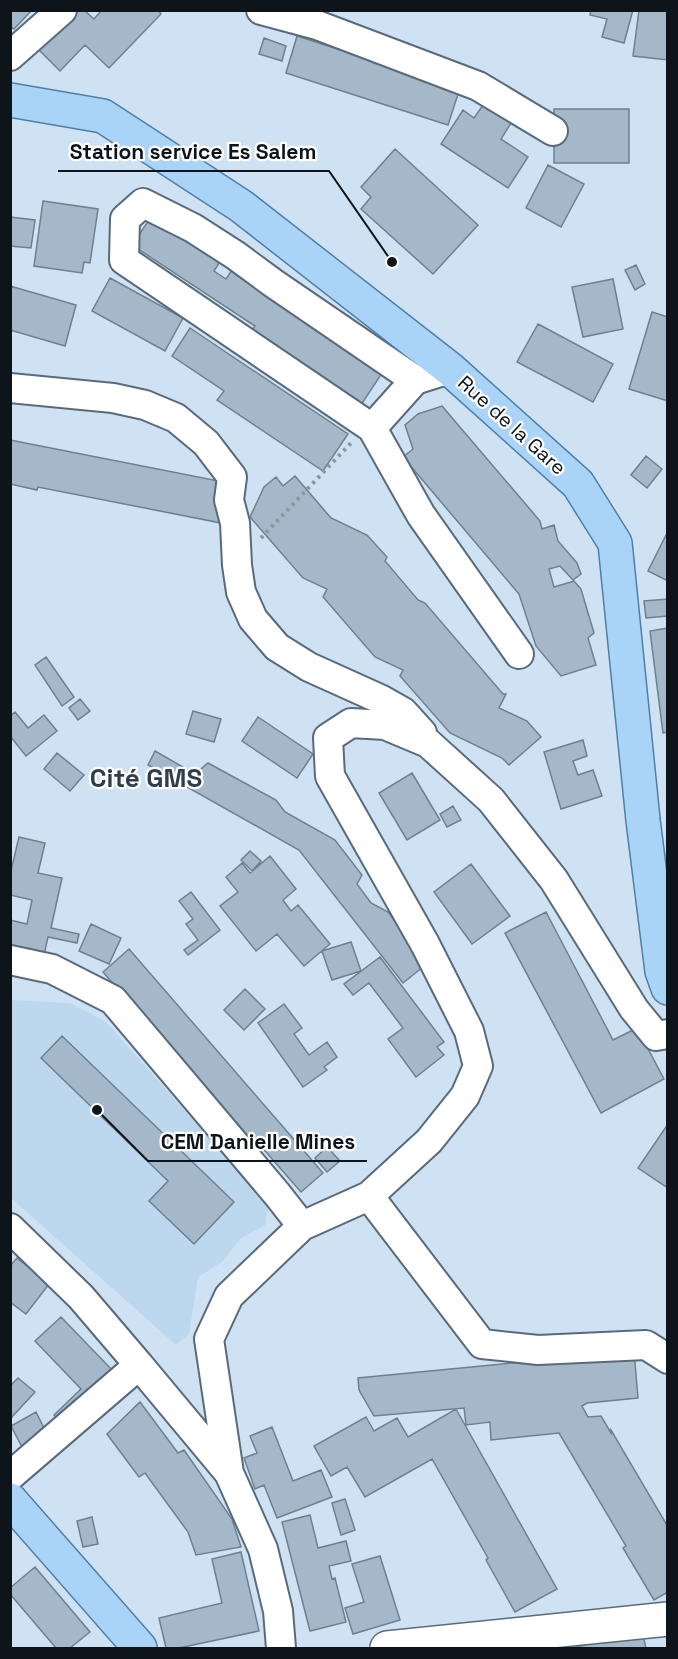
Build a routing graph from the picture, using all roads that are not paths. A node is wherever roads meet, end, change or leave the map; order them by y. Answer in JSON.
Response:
{"nodes":[{"id":1,"x":62,"y":10,"type":"edge"},
{"id":2,"x":261,"y":10,"type":"edge"},
{"id":3,"x":10,"y":56,"type":"edge"},
{"id":4,"x":10,"y":100,"type":"edge"},
{"id":5,"x":553,"y":131,"type":"dead end"},
{"id":6,"x":450,"y":369,"type":"junction"},
{"id":7,"x":415,"y":380,"type":"junction"},
{"id":8,"x":10,"y":388,"type":"edge"},
{"id":9,"x":372,"y":428,"type":"junction"},
{"id":10,"x":519,"y":654,"type":"dead end"},
{"id":11,"x":428,"y":743,"type":"junction"},
{"id":12,"x":10,"y":960,"type":"edge"},
{"id":13,"x":668,"y":987,"type":"edge"},
{"id":14,"x":668,"y":1034,"type":"edge"},
{"id":15,"x":369,"y":1196,"type":"junction"},
{"id":16,"x":302,"y":1226,"type":"junction"},
{"id":17,"x":10,"y":1228,"type":"edge"},
{"id":18,"x":668,"y":1359,"type":"edge"},
{"id":19,"x":139,"y":1365,"type":"junction"},
{"id":20,"x":230,"y":1473,"type":"junction"},
{"id":21,"x":10,"y":1476,"type":"edge"},
{"id":22,"x":10,"y":1500,"type":"edge"},
{"id":23,"x":668,"y":1619,"type":"edge"},
{"id":24,"x":140,"y":1648,"type":"edge"},
{"id":25,"x":281,"y":1648,"type":"edge"},
{"id":26,"x":387,"y":1648,"type":"edge"}],
"edges":[{"from":1,"to":3,"type":"street"},
{"from":2,"to":5,"type":"street"},
{"from":4,"to":6,"type":"main road","name":"Rue de la Gare"},
{"from":6,"to":7,"type":"street"},
{"from":6,"to":13,"type":"main road","name":"Rue de la Gare"},
{"from":7,"to":9,"type":"street"},
{"from":7,"to":9,"type":"street"},
{"from":8,"to":11,"type":"street"},
{"from":9,"to":10,"type":"street"},
{"from":11,"to":14,"type":"street"},
{"from":11,"to":15,"type":"street"},
{"from":12,"to":16,"type":"street"},
{"from":15,"to":16,"type":"street"},
{"from":15,"to":18,"type":"street"},
{"from":16,"to":20,"type":"street"},
{"from":17,"to":19,"type":"street"},
{"from":19,"to":20,"type":"street"},
{"from":19,"to":21,"type":"street"},
{"from":20,"to":25,"type":"street"},
{"from":22,"to":24,"type":"main road"},
{"from":23,"to":26,"type":"street"}]}
